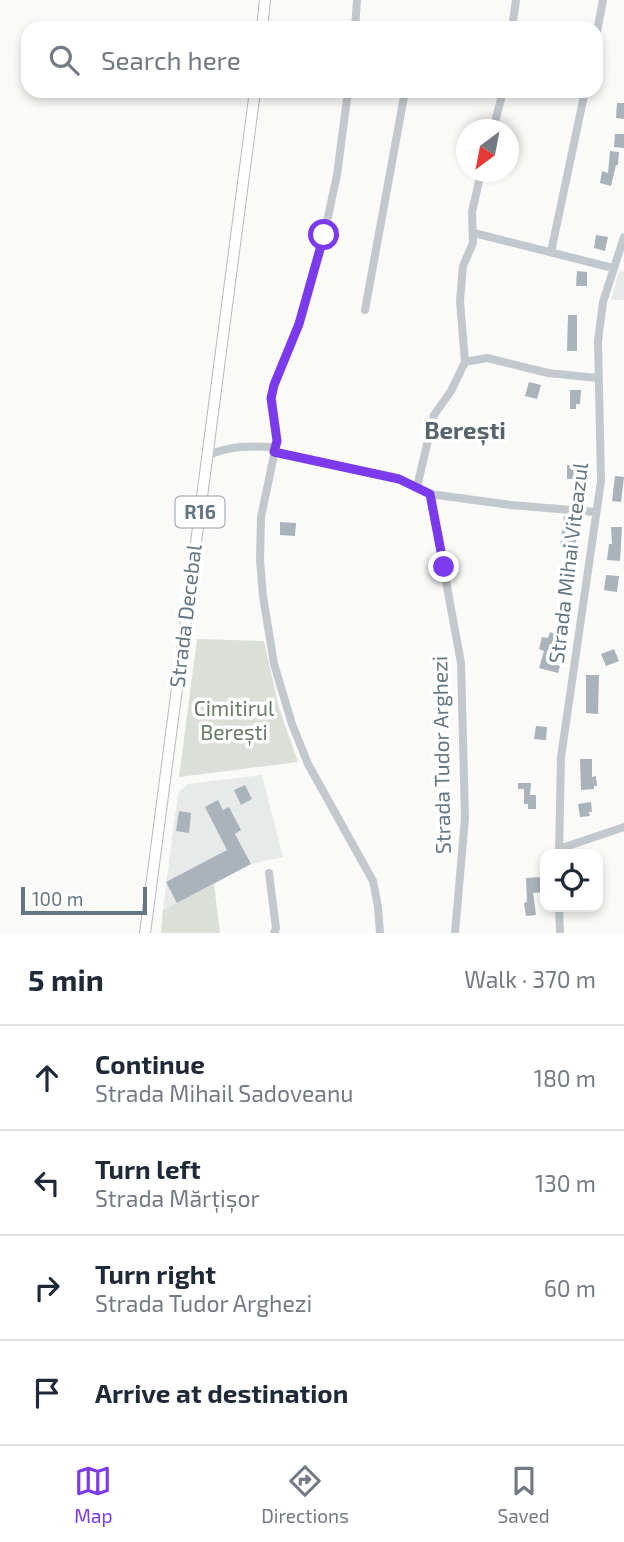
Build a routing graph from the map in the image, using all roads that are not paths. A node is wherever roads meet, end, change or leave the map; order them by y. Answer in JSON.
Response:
{"nodes":[{"id":1,"x":265,"y":0,"type":"edge"},
{"id":2,"x":357,"y":0,"type":"edge"},
{"id":3,"x":516,"y":0,"type":"edge"},
{"id":4,"x":603,"y":0,"type":"edge"},
{"id":5,"x":263,"y":21,"type":"edge"},
{"id":6,"x":356,"y":21,"type":"edge"},
{"id":7,"x":513,"y":21,"type":"edge"},
{"id":8,"x":599,"y":21,"type":"edge"},
{"id":9,"x":254,"y":98,"type":"edge"},
{"id":10,"x":347,"y":98,"type":"edge"},
{"id":11,"x":404,"y":98,"type":"edge"},
{"id":12,"x":501,"y":98,"type":"edge"},
{"id":13,"x":584,"y":98,"type":"edge"},
{"id":14,"x":497,"y":119,"type":"edge"},
{"id":15,"x":479,"y":182,"type":"edge"},
{"id":16,"x":474,"y":233,"type":"junction"},
{"id":17,"x":624,"y":237,"type":"edge"},
{"id":18,"x":551,"y":252,"type":"junction"},
{"id":19,"x":613,"y":268,"type":"junction"},
{"id":20,"x":365,"y":310,"type":"dead end"},
{"id":21,"x":465,"y":362,"type":"junction"},
{"id":22,"x":598,"y":378,"type":"junction"},
{"id":23,"x":275,"y":450,"type":"junction"},
{"id":24,"x":207,"y":456,"type":"junction"},
{"id":25,"x":417,"y":487,"type":"junction"},
{"id":26,"x":430,"y":494,"type":"junction"},
{"id":27,"x":595,"y":512,"type":"junction"},
{"id":28,"x":624,"y":827,"type":"edge"},
{"id":29,"x":559,"y":849,"type":"edge"},
{"id":30,"x":567,"y":849,"type":"edge"},
{"id":31,"x":269,"y":873,"type":"dead end"},
{"id":32,"x":559,"y":912,"type":"edge"},
{"id":33,"x":145,"y":933,"type":"edge"},
{"id":34,"x":274,"y":933,"type":"edge"},
{"id":35,"x":380,"y":933,"type":"edge"},
{"id":36,"x":455,"y":933,"type":"edge"},
{"id":37,"x":560,"y":933,"type":"edge"}],
"edges":[{"from":1,"to":5,"type":"main road"},
{"from":2,"to":6,"type":"street"},
{"from":3,"to":7,"type":"street"},
{"from":4,"to":8,"type":"street"},
{"from":9,"to":24,"type":"main road","name":"Strada Decebal","number":"R16"},
{"from":10,"to":23,"type":"street"},
{"from":11,"to":20,"type":"street"},
{"from":12,"to":14,"type":"street"},
{"from":13,"to":18,"type":"street"},
{"from":15,"to":16,"type":"street"},
{"from":16,"to":18,"type":"street"},
{"from":16,"to":21,"type":"street"},
{"from":17,"to":19,"type":"street","name":"Strada Mihai Viteazul"},
{"from":18,"to":19,"type":"street"},
{"from":19,"to":22,"type":"street","name":"Strada Mihai Viteazul"},
{"from":21,"to":22,"type":"street"},
{"from":21,"to":25,"type":"street"},
{"from":22,"to":27,"type":"street","name":"Strada Mihai Viteazul"},
{"from":23,"to":24,"type":"street"},
{"from":23,"to":25,"type":"street"},
{"from":23,"to":35,"type":"street"},
{"from":24,"to":33,"type":"main road","name":"Strada Decebal","number":"R16"},
{"from":25,"to":26,"type":"street"},
{"from":26,"to":27,"type":"street"},
{"from":26,"to":36,"type":"street","name":"Strada Tudor Arghezi"},
{"from":27,"to":29,"type":"street","name":"Strada Mihai Viteazul"},
{"from":28,"to":30,"type":"street"},
{"from":31,"to":34,"type":"street"},
{"from":32,"to":37,"type":"street"}]}
